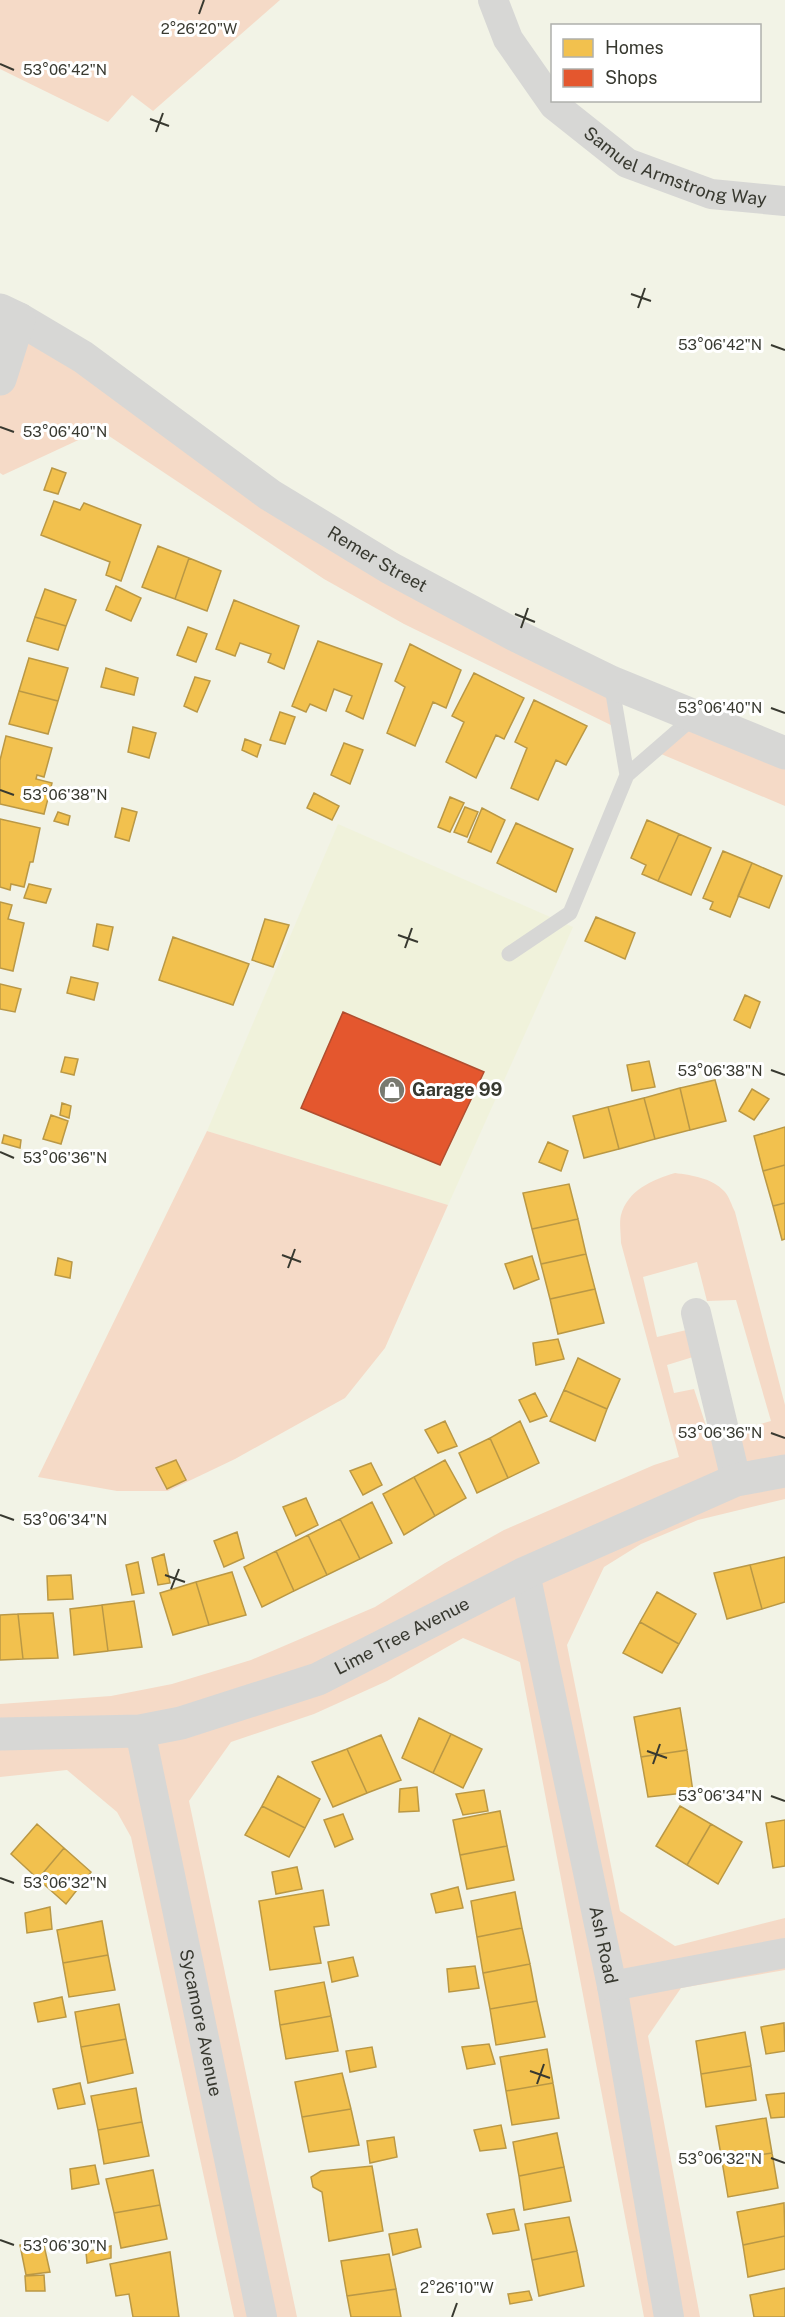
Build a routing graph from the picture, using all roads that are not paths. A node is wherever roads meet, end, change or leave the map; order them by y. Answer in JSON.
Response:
{"nodes":[{"id":1,"x":493,"y":0,"type":"edge"},
{"id":2,"x":551,"y":101,"type":"edge"},
{"id":3,"x":552,"y":102,"type":"edge"},
{"id":4,"x":785,"y":201,"type":"edge"},
{"id":5,"x":10,"y":314,"type":"edge"},
{"id":6,"x":0,"y":379,"type":"edge"},
{"id":7,"x":611,"y":682,"type":"junction"},
{"id":8,"x":694,"y":716,"type":"junction"},
{"id":9,"x":785,"y":753,"type":"edge"},
{"id":10,"x":627,"y":775,"type":"junction"},
{"id":11,"x":509,"y":954,"type":"dead end"},
{"id":12,"x":696,"y":1313,"type":"dead end"},
{"id":13,"x":785,"y":1471,"type":"edge"},
{"id":14,"x":736,"y":1480,"type":"junction"},
{"id":15,"x":525,"y":1573,"type":"junction"},
{"id":16,"x":140,"y":1731,"type":"junction"},
{"id":17,"x":0,"y":1734,"type":"edge"},
{"id":18,"x":785,"y":1953,"type":"edge"},
{"id":19,"x":612,"y":1986,"type":"junction"},
{"id":20,"x":262,"y":2317,"type":"edge"},
{"id":21,"x":669,"y":2317,"type":"edge"}],
"edges":[{"from":1,"to":2,"type":"street","name":"Samuel Armstrong Way"},
{"from":3,"to":4,"type":"street","name":"Samuel Armstrong Way"},
{"from":5,"to":6,"type":"street"},
{"from":5,"to":7,"type":"street","name":"Remer Street"},
{"from":7,"to":8,"type":"street","name":"Remer Street"},
{"from":7,"to":10,"type":"lane"},
{"from":8,"to":9,"type":"street","name":"Remer Street"},
{"from":8,"to":10,"type":"lane"},
{"from":10,"to":11,"type":"lane"},
{"from":12,"to":14,"type":"street"},
{"from":13,"to":14,"type":"street","name":"Lime Tree Avenue"},
{"from":14,"to":15,"type":"street","name":"Lime Tree Avenue"},
{"from":15,"to":16,"type":"street","name":"Lime Tree Avenue"},
{"from":15,"to":19,"type":"street","name":"Ash Road"},
{"from":16,"to":17,"type":"street","name":"Lime Tree Avenue"},
{"from":16,"to":20,"type":"street","name":"Sycamore Avenue"},
{"from":18,"to":19,"type":"street"},
{"from":19,"to":21,"type":"street","name":"Ash Road"}]}
